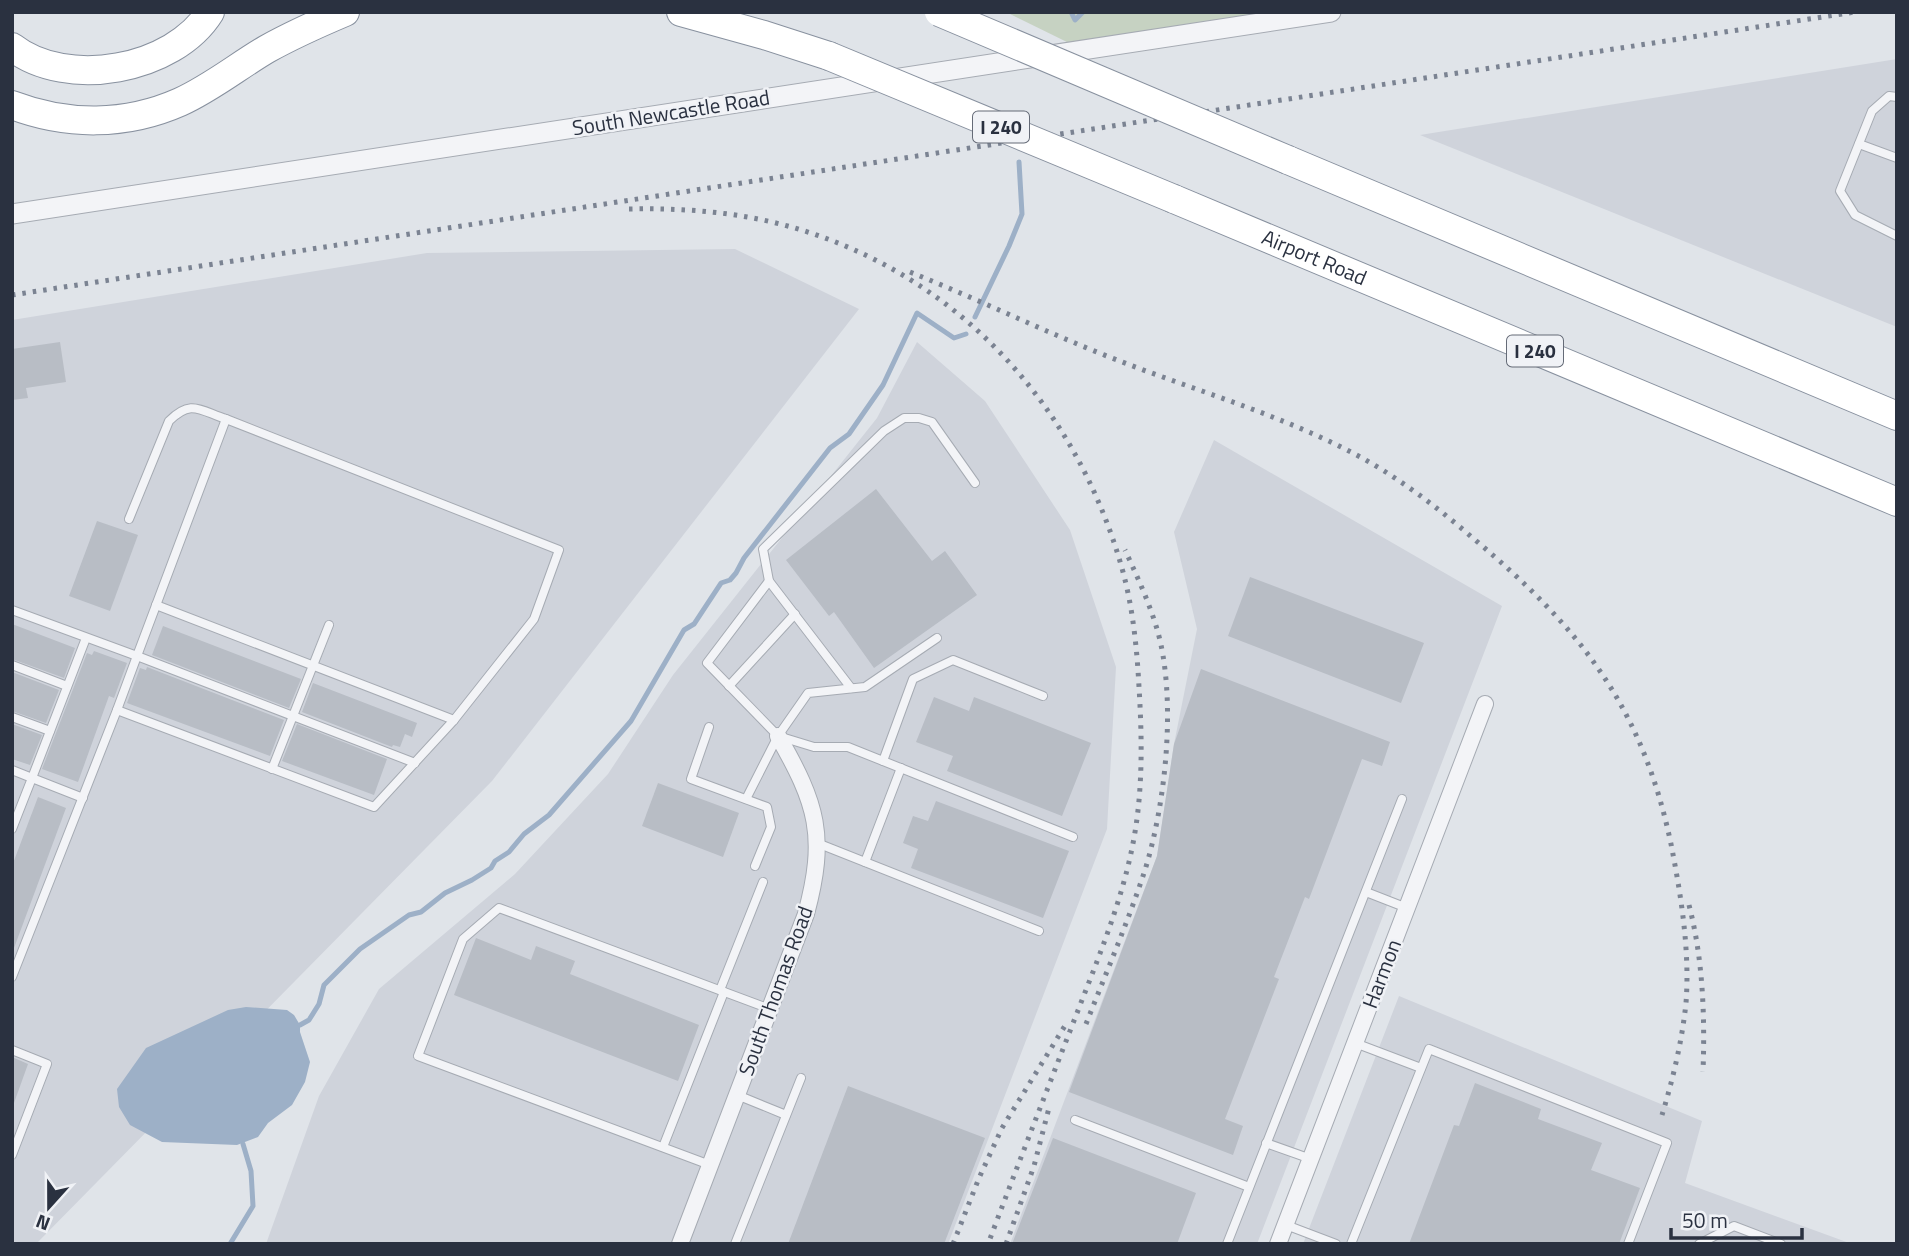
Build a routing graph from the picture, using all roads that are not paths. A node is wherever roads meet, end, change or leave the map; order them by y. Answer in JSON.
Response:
{"nodes":[{"id":1,"x":210,"y":12,"type":"edge"},
{"id":2,"x":345,"y":12,"type":"edge"},
{"id":3,"x":681,"y":12,"type":"edge"},
{"id":4,"x":734,"y":12,"type":"edge"},
{"id":5,"x":939,"y":12,"type":"edge"},
{"id":6,"x":1331,"y":12,"type":"edge"},
{"id":7,"x":770,"y":32,"type":"junction"},
{"id":8,"x":12,"y":47,"type":"edge"},
{"id":9,"x":1897,"y":97,"type":"edge"},
{"id":10,"x":12,"y":105,"type":"edge"},
{"id":11,"x":1859,"y":144,"type":"junction"},
{"id":12,"x":1897,"y":158,"type":"edge"},
{"id":13,"x":12,"y":214,"type":"edge"},
{"id":14,"x":1897,"y":236,"type":"edge"},
{"id":15,"x":1897,"y":416,"type":"edge"},
{"id":16,"x":226,"y":419,"type":"junction"},
{"id":17,"x":975,"y":483,"type":"dead end"},
{"id":18,"x":1897,"y":502,"type":"edge"},
{"id":19,"x":129,"y":519,"type":"dead end"},
{"id":20,"x":769,"y":581,"type":"junction"},
{"id":21,"x":156,"y":605,"type":"junction"},
{"id":22,"x":12,"y":610,"type":"edge"},
{"id":23,"x":795,"y":614,"type":"junction"},
{"id":24,"x":329,"y":625,"type":"dead end"},
{"id":25,"x":86,"y":638,"type":"junction"},
{"id":26,"x":937,"y":639,"type":"dead end"},
{"id":27,"x":137,"y":656,"type":"junction"},
{"id":28,"x":12,"y":665,"type":"edge"},
{"id":29,"x":313,"y":666,"type":"junction"},
{"id":30,"x":67,"y":686,"type":"junction"},
{"id":31,"x":729,"y":686,"type":"junction"},
{"id":32,"x":852,"y":688,"type":"junction"},
{"id":33,"x":1043,"y":696,"type":"dead end"},
{"id":34,"x":1486,"y":704,"type":"dead end"},
{"id":35,"x":117,"y":710,"type":"junction"},
{"id":36,"x":294,"y":716,"type":"junction"},
{"id":37,"x":12,"y":717,"type":"edge"},
{"id":38,"x":454,"y":720,"type":"junction"},
{"id":39,"x":709,"y":727,"type":"dead end"},
{"id":40,"x":50,"y":731,"type":"junction"},
{"id":41,"x":778,"y":736,"type":"junction"},
{"id":42,"x":883,"y":761,"type":"junction"},
{"id":43,"x":415,"y":763,"type":"junction"},
{"id":44,"x":901,"y":768,"type":"junction"},
{"id":45,"x":272,"y":769,"type":"junction"},
{"id":46,"x":12,"y":771,"type":"edge"},
{"id":47,"x":32,"y":778,"type":"junction"},
{"id":48,"x":83,"y":798,"type":"junction"},
{"id":49,"x":746,"y":799,"type":"junction"},
{"id":50,"x":1402,"y":799,"type":"dead end"},
{"id":51,"x":12,"y":829,"type":"edge"},
{"id":52,"x":1073,"y":837,"type":"dead end"},
{"id":53,"x":817,"y":843,"type":"junction"},
{"id":54,"x":865,"y":862,"type":"junction"},
{"id":55,"x":755,"y":866,"type":"dead end"},
{"id":56,"x":764,"y":881,"type":"dead end"},
{"id":57,"x":1366,"y":892,"type":"junction"},
{"id":58,"x":1407,"y":908,"type":"junction"},
{"id":59,"x":1039,"y":931,"type":"dead end"},
{"id":60,"x":12,"y":977,"type":"edge"},
{"id":61,"x":722,"y":991,"type":"junction"},
{"id":62,"x":770,"y":1009,"type":"junction"},
{"id":63,"x":1355,"y":1043,"type":"junction"},
{"id":64,"x":12,"y":1050,"type":"edge"},
{"id":65,"x":1421,"y":1068,"type":"junction"},
{"id":66,"x":801,"y":1078,"type":"dead end"},
{"id":67,"x":737,"y":1095,"type":"junction"},
{"id":68,"x":786,"y":1115,"type":"junction"},
{"id":69,"x":1075,"y":1120,"type":"dead end"},
{"id":70,"x":1266,"y":1143,"type":"junction"},
{"id":71,"x":663,"y":1147,"type":"junction"},
{"id":72,"x":12,"y":1155,"type":"edge"},
{"id":73,"x":1311,"y":1159,"type":"junction"},
{"id":74,"x":710,"y":1165,"type":"junction"},
{"id":75,"x":1249,"y":1187,"type":"junction"},
{"id":76,"x":1286,"y":1225,"type":"junction"},
{"id":77,"x":1228,"y":1243,"type":"edge"},
{"id":78,"x":680,"y":1244,"type":"edge"},
{"id":79,"x":735,"y":1244,"type":"edge"},
{"id":80,"x":1279,"y":1244,"type":"edge"},
{"id":81,"x":1336,"y":1244,"type":"edge"},
{"id":82,"x":1351,"y":1244,"type":"edge"},
{"id":83,"x":1628,"y":1244,"type":"edge"},
{"id":84,"x":1699,"y":1244,"type":"edge"},
{"id":85,"x":1781,"y":1244,"type":"edge"}],
"edges":[{"from":1,"to":8,"type":"highway"},
{"from":2,"to":10,"type":"highway"},
{"from":3,"to":7,"type":"highway"},
{"from":4,"to":7,"type":"highway","name":"Airport Road","number":"I 240"},
{"from":5,"to":15,"type":"highway","bridge":true},
{"from":6,"to":13,"type":"street","name":"South Newcastle Road"},
{"from":7,"to":18,"type":"highway","name":"Airport Road","number":"I 240","bridge":true},
{"from":9,"to":11,"type":"lane"},
{"from":11,"to":12,"type":"lane"},
{"from":11,"to":14,"type":"lane"},
{"from":16,"to":19,"type":"lane"},
{"from":16,"to":21,"type":"lane"},
{"from":16,"to":38,"type":"lane"},
{"from":17,"to":20,"type":"lane"},
{"from":20,"to":23,"type":"lane"},
{"from":20,"to":31,"type":"lane"},
{"from":21,"to":27,"type":"lane"},
{"from":21,"to":29,"type":"lane"},
{"from":22,"to":25,"type":"lane"},
{"from":23,"to":31,"type":"lane"},
{"from":23,"to":32,"type":"lane"},
{"from":24,"to":29,"type":"lane"},
{"from":25,"to":27,"type":"lane"},
{"from":25,"to":30,"type":"lane"},
{"from":26,"to":32,"type":"lane"},
{"from":27,"to":35,"type":"lane"},
{"from":27,"to":36,"type":"lane"},
{"from":28,"to":30,"type":"lane"},
{"from":29,"to":36,"type":"lane"},
{"from":29,"to":38,"type":"lane"},
{"from":30,"to":40,"type":"lane"},
{"from":31,"to":41,"type":"lane"},
{"from":32,"to":41,"type":"lane"},
{"from":33,"to":42,"type":"lane"},
{"from":34,"to":58,"type":"street","name":"Harmon"},
{"from":35,"to":45,"type":"lane"},
{"from":35,"to":48,"type":"lane"},
{"from":36,"to":43,"type":"lane"},
{"from":36,"to":45,"type":"lane"},
{"from":37,"to":40,"type":"lane"},
{"from":38,"to":43,"type":"lane"},
{"from":39,"to":49,"type":"lane"},
{"from":40,"to":47,"type":"lane"},
{"from":41,"to":42,"type":"lane"},
{"from":41,"to":49,"type":"lane"},
{"from":41,"to":53,"type":"street","name":"South Thomas Road"},
{"from":42,"to":44,"type":"lane"},
{"from":43,"to":45,"type":"lane"},
{"from":44,"to":52,"type":"lane"},
{"from":44,"to":54,"type":"lane"},
{"from":46,"to":47,"type":"lane"},
{"from":47,"to":48,"type":"lane"},
{"from":47,"to":51,"type":"lane"},
{"from":48,"to":60,"type":"lane"},
{"from":49,"to":55,"type":"lane"},
{"from":50,"to":57,"type":"lane"},
{"from":53,"to":54,"type":"lane"},
{"from":53,"to":62,"type":"street","name":"South Thomas Road"},
{"from":54,"to":59,"type":"lane"},
{"from":56,"to":61,"type":"lane"},
{"from":57,"to":58,"type":"lane"},
{"from":57,"to":70,"type":"lane"},
{"from":58,"to":63,"type":"street","name":"Harmon"},
{"from":61,"to":62,"type":"lane"},
{"from":61,"to":71,"type":"lane"},
{"from":61,"to":71,"type":"lane"},
{"from":62,"to":67,"type":"street","name":"South Thomas Road"},
{"from":63,"to":65,"type":"lane"},
{"from":63,"to":73,"type":"street","name":"Harmon"},
{"from":64,"to":72,"type":"lane"},
{"from":65,"to":82,"type":"lane"},
{"from":65,"to":83,"type":"lane"},
{"from":66,"to":68,"type":"lane"},
{"from":67,"to":68,"type":"lane"},
{"from":67,"to":74,"type":"street","name":"South Thomas Road"},
{"from":68,"to":79,"type":"lane"},
{"from":69,"to":75,"type":"lane"},
{"from":70,"to":73,"type":"lane"},
{"from":70,"to":75,"type":"lane"},
{"from":71,"to":74,"type":"lane"},
{"from":73,"to":76,"type":"street","name":"Harmon"},
{"from":74,"to":78,"type":"street","name":"South Thomas Road"},
{"from":75,"to":77,"type":"lane"},
{"from":76,"to":80,"type":"street","name":"Harmon"},
{"from":76,"to":81,"type":"lane"},
{"from":84,"to":85,"type":"lane"}]}
